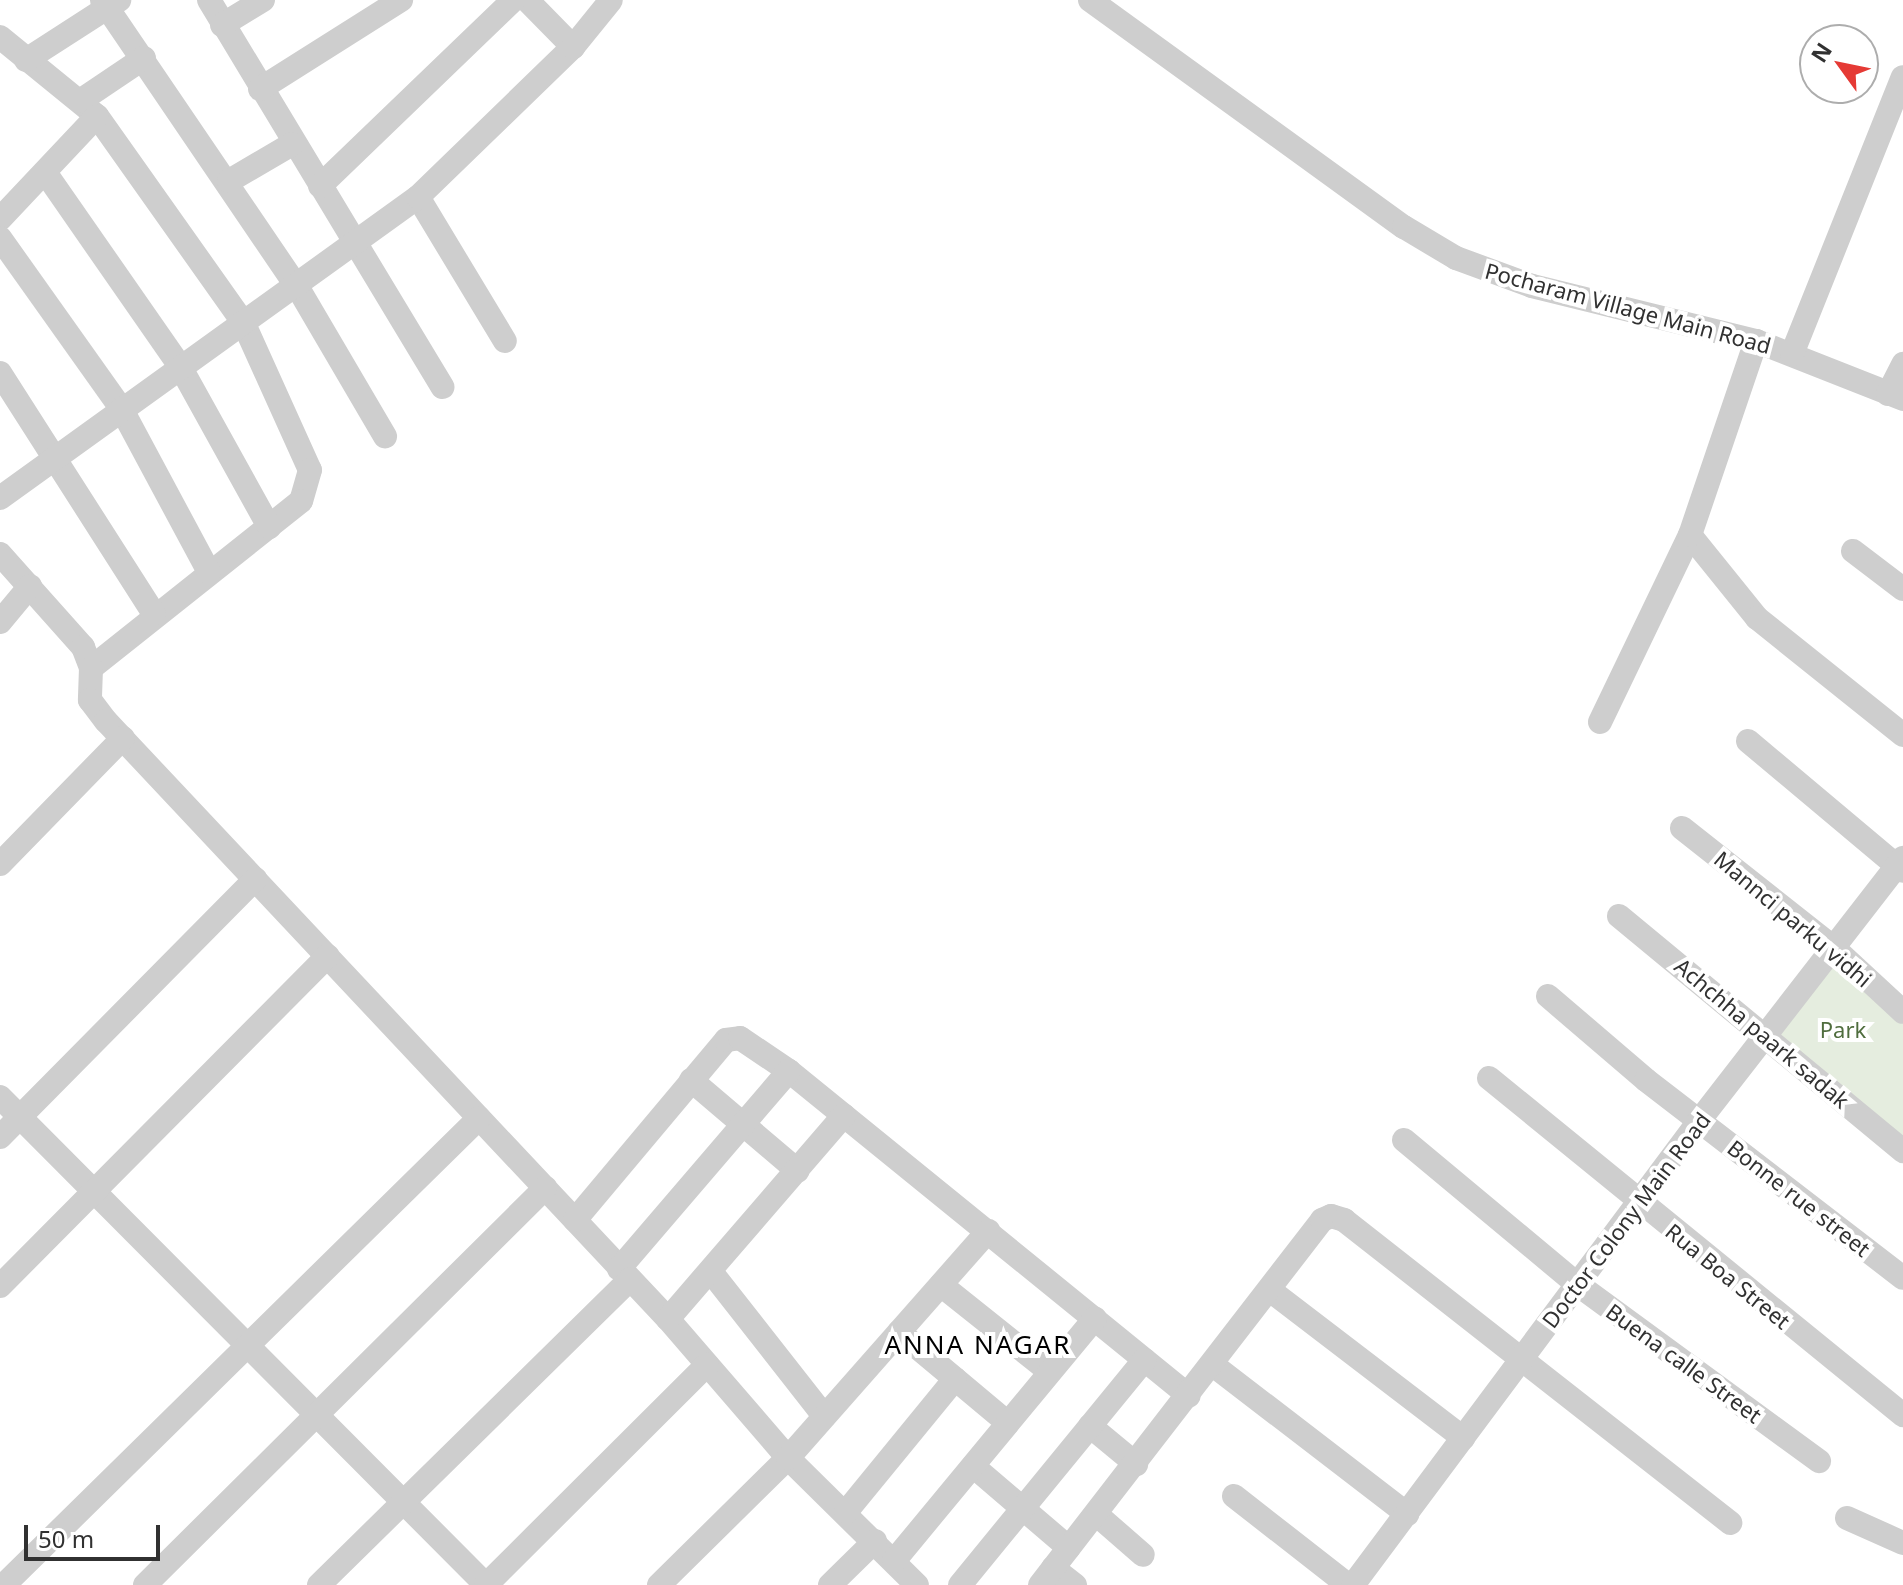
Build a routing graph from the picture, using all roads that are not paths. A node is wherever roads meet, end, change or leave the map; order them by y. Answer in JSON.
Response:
{"nodes":[{"id":1,"x":209,"y":0,"type":"edge"},
{"id":2,"x":263,"y":0,"type":"edge"},
{"id":3,"x":401,"y":0,"type":"edge"},
{"id":4,"x":513,"y":0,"type":"edge"},
{"id":5,"x":527,"y":0,"type":"edge"},
{"id":6,"x":611,"y":0,"type":"edge"},
{"id":7,"x":1090,"y":0,"type":"edge"},
{"id":8,"x":109,"y":2,"type":"edge"},
{"id":9,"x":222,"y":25,"type":"junction"},
{"id":10,"x":0,"y":37,"type":"edge"},
{"id":11,"x":573,"y":47,"type":"junction"},
{"id":12,"x":144,"y":58,"type":"junction"},
{"id":13,"x":26,"y":60,"type":"junction"},
{"id":14,"x":1903,"y":77,"type":"edge"},
{"id":15,"x":260,"y":89,"type":"junction"},
{"id":16,"x":88,"y":109,"type":"junction"},
{"id":17,"x":292,"y":144,"type":"junction"},
{"id":18,"x":47,"y":175,"type":"junction"},
{"id":19,"x":229,"y":181,"type":"junction"},
{"id":20,"x":320,"y":186,"type":"junction"},
{"id":21,"x":418,"y":197,"type":"junction"},
{"id":22,"x":0,"y":219,"type":"edge"},
{"id":23,"x":0,"y":238,"type":"edge"},
{"id":24,"x":356,"y":246,"type":"junction"},
{"id":25,"x":298,"y":288,"type":"junction"},
{"id":26,"x":244,"y":324,"type":"junction"},
{"id":27,"x":505,"y":341,"type":"dead end"},
{"id":28,"x":1756,"y":341,"type":"junction"},
{"id":29,"x":1792,"y":354,"type":"junction"},
{"id":30,"x":1903,"y":364,"type":"edge"},
{"id":31,"x":181,"y":368,"type":"junction"},
{"id":32,"x":0,"y":373,"type":"edge"},
{"id":33,"x":442,"y":387,"type":"dead end"},
{"id":34,"x":1896,"y":397,"type":"edge"},
{"id":35,"x":121,"y":408,"type":"junction"},
{"id":36,"x":385,"y":436,"type":"dead end"},
{"id":37,"x":56,"y":455,"type":"junction"},
{"id":38,"x":0,"y":498,"type":"edge"},
{"id":39,"x":269,"y":527,"type":"junction"},
{"id":40,"x":1690,"y":535,"type":"junction"},
{"id":41,"x":1853,"y":551,"type":"dead end"},
{"id":42,"x":0,"y":554,"type":"edge"},
{"id":43,"x":209,"y":572,"type":"junction"},
{"id":44,"x":30,"y":586,"type":"junction"},
{"id":45,"x":1903,"y":589,"type":"edge"},
{"id":46,"x":154,"y":614,"type":"junction"},
{"id":47,"x":0,"y":622,"type":"edge"},
{"id":48,"x":91,"y":668,"type":"junction"},
{"id":49,"x":1600,"y":722,"type":"dead end"},
{"id":50,"x":1903,"y":735,"type":"edge"},
{"id":51,"x":123,"y":738,"type":"junction"},
{"id":52,"x":1748,"y":741,"type":"dead end"},
{"id":53,"x":1682,"y":828,"type":"dead end"},
{"id":54,"x":0,"y":864,"type":"edge"},
{"id":55,"x":1901,"y":865,"type":"edge"},
{"id":56,"x":255,"y":879,"type":"junction"},
{"id":57,"x":1619,"y":916,"type":"dead end"},
{"id":58,"x":1834,"y":948,"type":"junction"},
{"id":59,"x":328,"y":956,"type":"junction"},
{"id":60,"x":1548,"y":996,"type":"dead end"},
{"id":61,"x":1903,"y":1012,"type":"edge"},
{"id":62,"x":1764,"y":1036,"type":"junction"},
{"id":63,"x":789,"y":1071,"type":"junction"},
{"id":64,"x":1489,"y":1078,"type":"dead end"},
{"id":65,"x":691,"y":1080,"type":"junction"},
{"id":66,"x":0,"y":1097,"type":"edge"},
{"id":67,"x":844,"y":1115,"type":"junction"},
{"id":68,"x":20,"y":1117,"type":"junction"},
{"id":69,"x":479,"y":1118,"type":"junction"},
{"id":70,"x":1699,"y":1121,"type":"junction"},
{"id":71,"x":743,"y":1125,"type":"junction"},
{"id":72,"x":0,"y":1137,"type":"edge"},
{"id":73,"x":1404,"y":1140,"type":"dead end"},
{"id":74,"x":1903,"y":1151,"type":"edge"},
{"id":75,"x":798,"y":1171,"type":"junction"},
{"id":76,"x":545,"y":1188,"type":"junction"},
{"id":77,"x":94,"y":1191,"type":"junction"},
{"id":78,"x":1639,"y":1205,"type":"junction"},
{"id":79,"x":575,"y":1220,"type":"junction"},
{"id":80,"x":988,"y":1231,"type":"junction"},
{"id":81,"x":712,"y":1273,"type":"junction"},
{"id":82,"x":625,"y":1274,"type":"junction"},
{"id":83,"x":1903,"y":1278,"type":"edge"},
{"id":84,"x":1577,"y":1284,"type":"junction"},
{"id":85,"x":941,"y":1285,"type":"junction"},
{"id":86,"x":0,"y":1286,"type":"edge"},
{"id":87,"x":1271,"y":1291,"type":"junction"},
{"id":88,"x":1095,"y":1318,"type":"junction"},
{"id":89,"x":668,"y":1319,"type":"junction"},
{"id":90,"x":899,"y":1332,"type":"junction"},
{"id":91,"x":248,"y":1346,"type":"junction"},
{"id":92,"x":1144,"y":1360,"type":"junction"},
{"id":93,"x":1522,"y":1360,"type":"junction"},
{"id":94,"x":707,"y":1365,"type":"junction"},
{"id":95,"x":1213,"y":1365,"type":"junction"},
{"id":96,"x":1050,"y":1372,"type":"junction"},
{"id":97,"x":955,"y":1379,"type":"junction"},
{"id":98,"x":1189,"y":1396,"type":"junction"},
{"id":99,"x":1901,"y":1408,"type":"edge"},
{"id":100,"x":824,"y":1416,"type":"junction"},
{"id":101,"x":318,"y":1417,"type":"junction"},
{"id":102,"x":1008,"y":1423,"type":"junction"},
{"id":103,"x":1090,"y":1426,"type":"junction"},
{"id":104,"x":1463,"y":1438,"type":"junction"},
{"id":105,"x":788,"y":1458,"type":"junction"},
{"id":106,"x":1819,"y":1461,"type":"dead end"},
{"id":107,"x":1136,"y":1464,"type":"junction"},
{"id":108,"x":973,"y":1466,"type":"junction"},
{"id":109,"x":1234,"y":1496,"type":"dead end"},
{"id":110,"x":405,"y":1503,"type":"junction"},
{"id":111,"x":1022,"y":1507,"type":"junction"},
{"id":112,"x":846,"y":1512,"type":"junction"},
{"id":113,"x":1096,"y":1514,"type":"junction"},
{"id":114,"x":1407,"y":1514,"type":"junction"},
{"id":115,"x":1847,"y":1518,"type":"dead end"},
{"id":116,"x":1730,"y":1523,"type":"dead end"},
{"id":117,"x":875,"y":1541,"type":"junction"},
{"id":118,"x":1903,"y":1543,"type":"edge"},
{"id":119,"x":1069,"y":1548,"type":"junction"},
{"id":120,"x":1143,"y":1555,"type":"dead end"},
{"id":121,"x":894,"y":1561,"type":"junction"},
{"id":122,"x":11,"y":1576,"type":"edge"},
{"id":123,"x":1047,"y":1576,"type":"edge"},
{"id":124,"x":145,"y":1585,"type":"edge"},
{"id":125,"x":319,"y":1585,"type":"edge"},
{"id":126,"x":486,"y":1585,"type":"edge"},
{"id":127,"x":659,"y":1585,"type":"edge"},
{"id":128,"x":830,"y":1585,"type":"edge"},
{"id":129,"x":917,"y":1585,"type":"edge"},
{"id":130,"x":960,"y":1585,"type":"edge"},
{"id":131,"x":1075,"y":1585,"type":"edge"},
{"id":132,"x":1351,"y":1585,"type":"edge"}],
"edges":[{"from":1,"to":9,"type":"street"},
{"from":2,"to":9,"type":"street"},
{"from":3,"to":15,"type":"street"},
{"from":4,"to":20,"type":"street"},
{"from":5,"to":11,"type":"street"},
{"from":6,"to":11,"type":"street"},
{"from":7,"to":28,"type":"street","name":"Pocharam Village Main Road"},
{"from":8,"to":12,"type":"street"},
{"from":8,"to":13,"type":"street"},
{"from":9,"to":15,"type":"street"},
{"from":10,"to":13,"type":"street"},
{"from":11,"to":21,"type":"street"},
{"from":12,"to":16,"type":"street"},
{"from":12,"to":19,"type":"street"},
{"from":13,"to":16,"type":"street"},
{"from":14,"to":29,"type":"street"},
{"from":15,"to":17,"type":"street"},
{"from":16,"to":18,"type":"street"},
{"from":16,"to":26,"type":"street"},
{"from":17,"to":19,"type":"street"},
{"from":17,"to":20,"type":"street"},
{"from":18,"to":22,"type":"street"},
{"from":18,"to":31,"type":"street"},
{"from":19,"to":25,"type":"street"},
{"from":20,"to":24,"type":"street"},
{"from":21,"to":24,"type":"street"},
{"from":21,"to":27,"type":"street"},
{"from":23,"to":35,"type":"street"},
{"from":24,"to":25,"type":"street"},
{"from":24,"to":33,"type":"street"},
{"from":25,"to":26,"type":"street"},
{"from":25,"to":36,"type":"street"},
{"from":26,"to":31,"type":"street"},
{"from":26,"to":39,"type":"street"},
{"from":28,"to":29,"type":"street","name":"Pocharam Village Main Road"},
{"from":28,"to":40,"type":"street"},
{"from":29,"to":34,"type":"street","name":"Pocharam Village Main Road"},
{"from":30,"to":34,"type":"street"},
{"from":31,"to":35,"type":"street"},
{"from":31,"to":39,"type":"street"},
{"from":32,"to":37,"type":"street"},
{"from":35,"to":37,"type":"street"},
{"from":35,"to":43,"type":"street"},
{"from":37,"to":38,"type":"street"},
{"from":37,"to":46,"type":"street"},
{"from":39,"to":43,"type":"street"},
{"from":40,"to":49,"type":"street"},
{"from":40,"to":50,"type":"street"},
{"from":41,"to":45,"type":"street"},
{"from":42,"to":44,"type":"street"},
{"from":43,"to":46,"type":"street"},
{"from":44,"to":47,"type":"street"},
{"from":44,"to":48,"type":"street"},
{"from":46,"to":48,"type":"street"},
{"from":48,"to":51,"type":"street"},
{"from":51,"to":54,"type":"street"},
{"from":51,"to":56,"type":"street"},
{"from":52,"to":55,"type":"street"},
{"from":53,"to":58,"type":"street","name":"Mannci parku vidhi"},
{"from":55,"to":58,"type":"street","name":"Doctor Colony Main Road"},
{"from":56,"to":59,"type":"street"},
{"from":56,"to":68,"type":"street"},
{"from":57,"to":62,"type":"street","name":"Achchha paark sadak"},
{"from":58,"to":61,"type":"street","name":"Mannci parku vidhi"},
{"from":58,"to":62,"type":"street","name":"Doctor Colony Main Road"},
{"from":59,"to":69,"type":"street"},
{"from":59,"to":77,"type":"street"},
{"from":60,"to":70,"type":"street","name":"Bonne rue street"},
{"from":62,"to":70,"type":"street","name":"Doctor Colony Main Road"},
{"from":62,"to":74,"type":"street","name":"Achchha paark sadak"},
{"from":63,"to":65,"type":"street"},
{"from":63,"to":67,"type":"street"},
{"from":63,"to":71,"type":"street"},
{"from":64,"to":78,"type":"street","name":"Rua Boa Street"},
{"from":65,"to":71,"type":"street"},
{"from":65,"to":79,"type":"street"},
{"from":66,"to":68,"type":"street"},
{"from":67,"to":75,"type":"street"},
{"from":67,"to":80,"type":"street"},
{"from":68,"to":72,"type":"street"},
{"from":68,"to":77,"type":"street"},
{"from":69,"to":76,"type":"street"},
{"from":69,"to":91,"type":"street"},
{"from":70,"to":78,"type":"street","name":"Doctor Colony Main Road"},
{"from":70,"to":83,"type":"street","name":"Bonne rue street"},
{"from":71,"to":75,"type":"street"},
{"from":71,"to":82,"type":"street"},
{"from":73,"to":84,"type":"street","name":"Buena calle Street"},
{"from":75,"to":81,"type":"street"},
{"from":76,"to":79,"type":"street"},
{"from":76,"to":101,"type":"street"},
{"from":77,"to":86,"type":"street"},
{"from":77,"to":91,"type":"street"},
{"from":78,"to":84,"type":"street","name":"Doctor Colony Main Road"},
{"from":78,"to":99,"type":"street","name":"Rua Boa Street"},
{"from":79,"to":82,"type":"street"},
{"from":80,"to":85,"type":"street"},
{"from":80,"to":88,"type":"street"},
{"from":81,"to":89,"type":"street"},
{"from":81,"to":100,"type":"street"},
{"from":82,"to":89,"type":"street"},
{"from":82,"to":110,"type":"street"},
{"from":84,"to":93,"type":"street","name":"Doctor Colony Main Road"},
{"from":84,"to":106,"type":"street","name":"Buena calle Street"},
{"from":85,"to":90,"type":"street"},
{"from":85,"to":96,"type":"street"},
{"from":87,"to":93,"type":"street"},
{"from":87,"to":95,"type":"street"},
{"from":87,"to":104,"type":"street"},
{"from":88,"to":92,"type":"street"},
{"from":88,"to":96,"type":"street"},
{"from":89,"to":94,"type":"street"},
{"from":90,"to":97,"type":"street"},
{"from":90,"to":100,"type":"street"},
{"from":91,"to":101,"type":"street"},
{"from":91,"to":122,"type":"street"},
{"from":92,"to":98,"type":"street"},
{"from":92,"to":103,"type":"street"},
{"from":93,"to":104,"type":"street","name":"Doctor Colony Main Road"},
{"from":93,"to":116,"type":"street"},
{"from":94,"to":105,"type":"street"},
{"from":94,"to":126,"type":"street"},
{"from":95,"to":98,"type":"street"},
{"from":95,"to":114,"type":"street"},
{"from":96,"to":102,"type":"street"},
{"from":97,"to":102,"type":"street"},
{"from":97,"to":112,"type":"street"},
{"from":98,"to":107,"type":"street"},
{"from":100,"to":105,"type":"street"},
{"from":101,"to":110,"type":"street"},
{"from":101,"to":124,"type":"street"},
{"from":102,"to":108,"type":"street"},
{"from":103,"to":107,"type":"street"},
{"from":103,"to":111,"type":"street"},
{"from":104,"to":114,"type":"street","name":"Doctor Colony Main Road"},
{"from":105,"to":112,"type":"street"},
{"from":105,"to":127,"type":"street"},
{"from":107,"to":113,"type":"street"},
{"from":108,"to":111,"type":"street"},
{"from":108,"to":121,"type":"street"},
{"from":109,"to":132,"type":"street"},
{"from":110,"to":125,"type":"street"},
{"from":110,"to":126,"type":"street"},
{"from":111,"to":119,"type":"street"},
{"from":111,"to":130,"type":"street"},
{"from":112,"to":117,"type":"street"},
{"from":113,"to":119,"type":"street"},
{"from":113,"to":120,"type":"street"},
{"from":114,"to":132,"type":"street","name":"Doctor Colony Main Road"},
{"from":115,"to":118,"type":"street"},
{"from":117,"to":121,"type":"street"},
{"from":117,"to":128,"type":"street"},
{"from":119,"to":123,"type":"street"},
{"from":121,"to":129,"type":"street"},
{"from":123,"to":131,"type":"street"}]}
